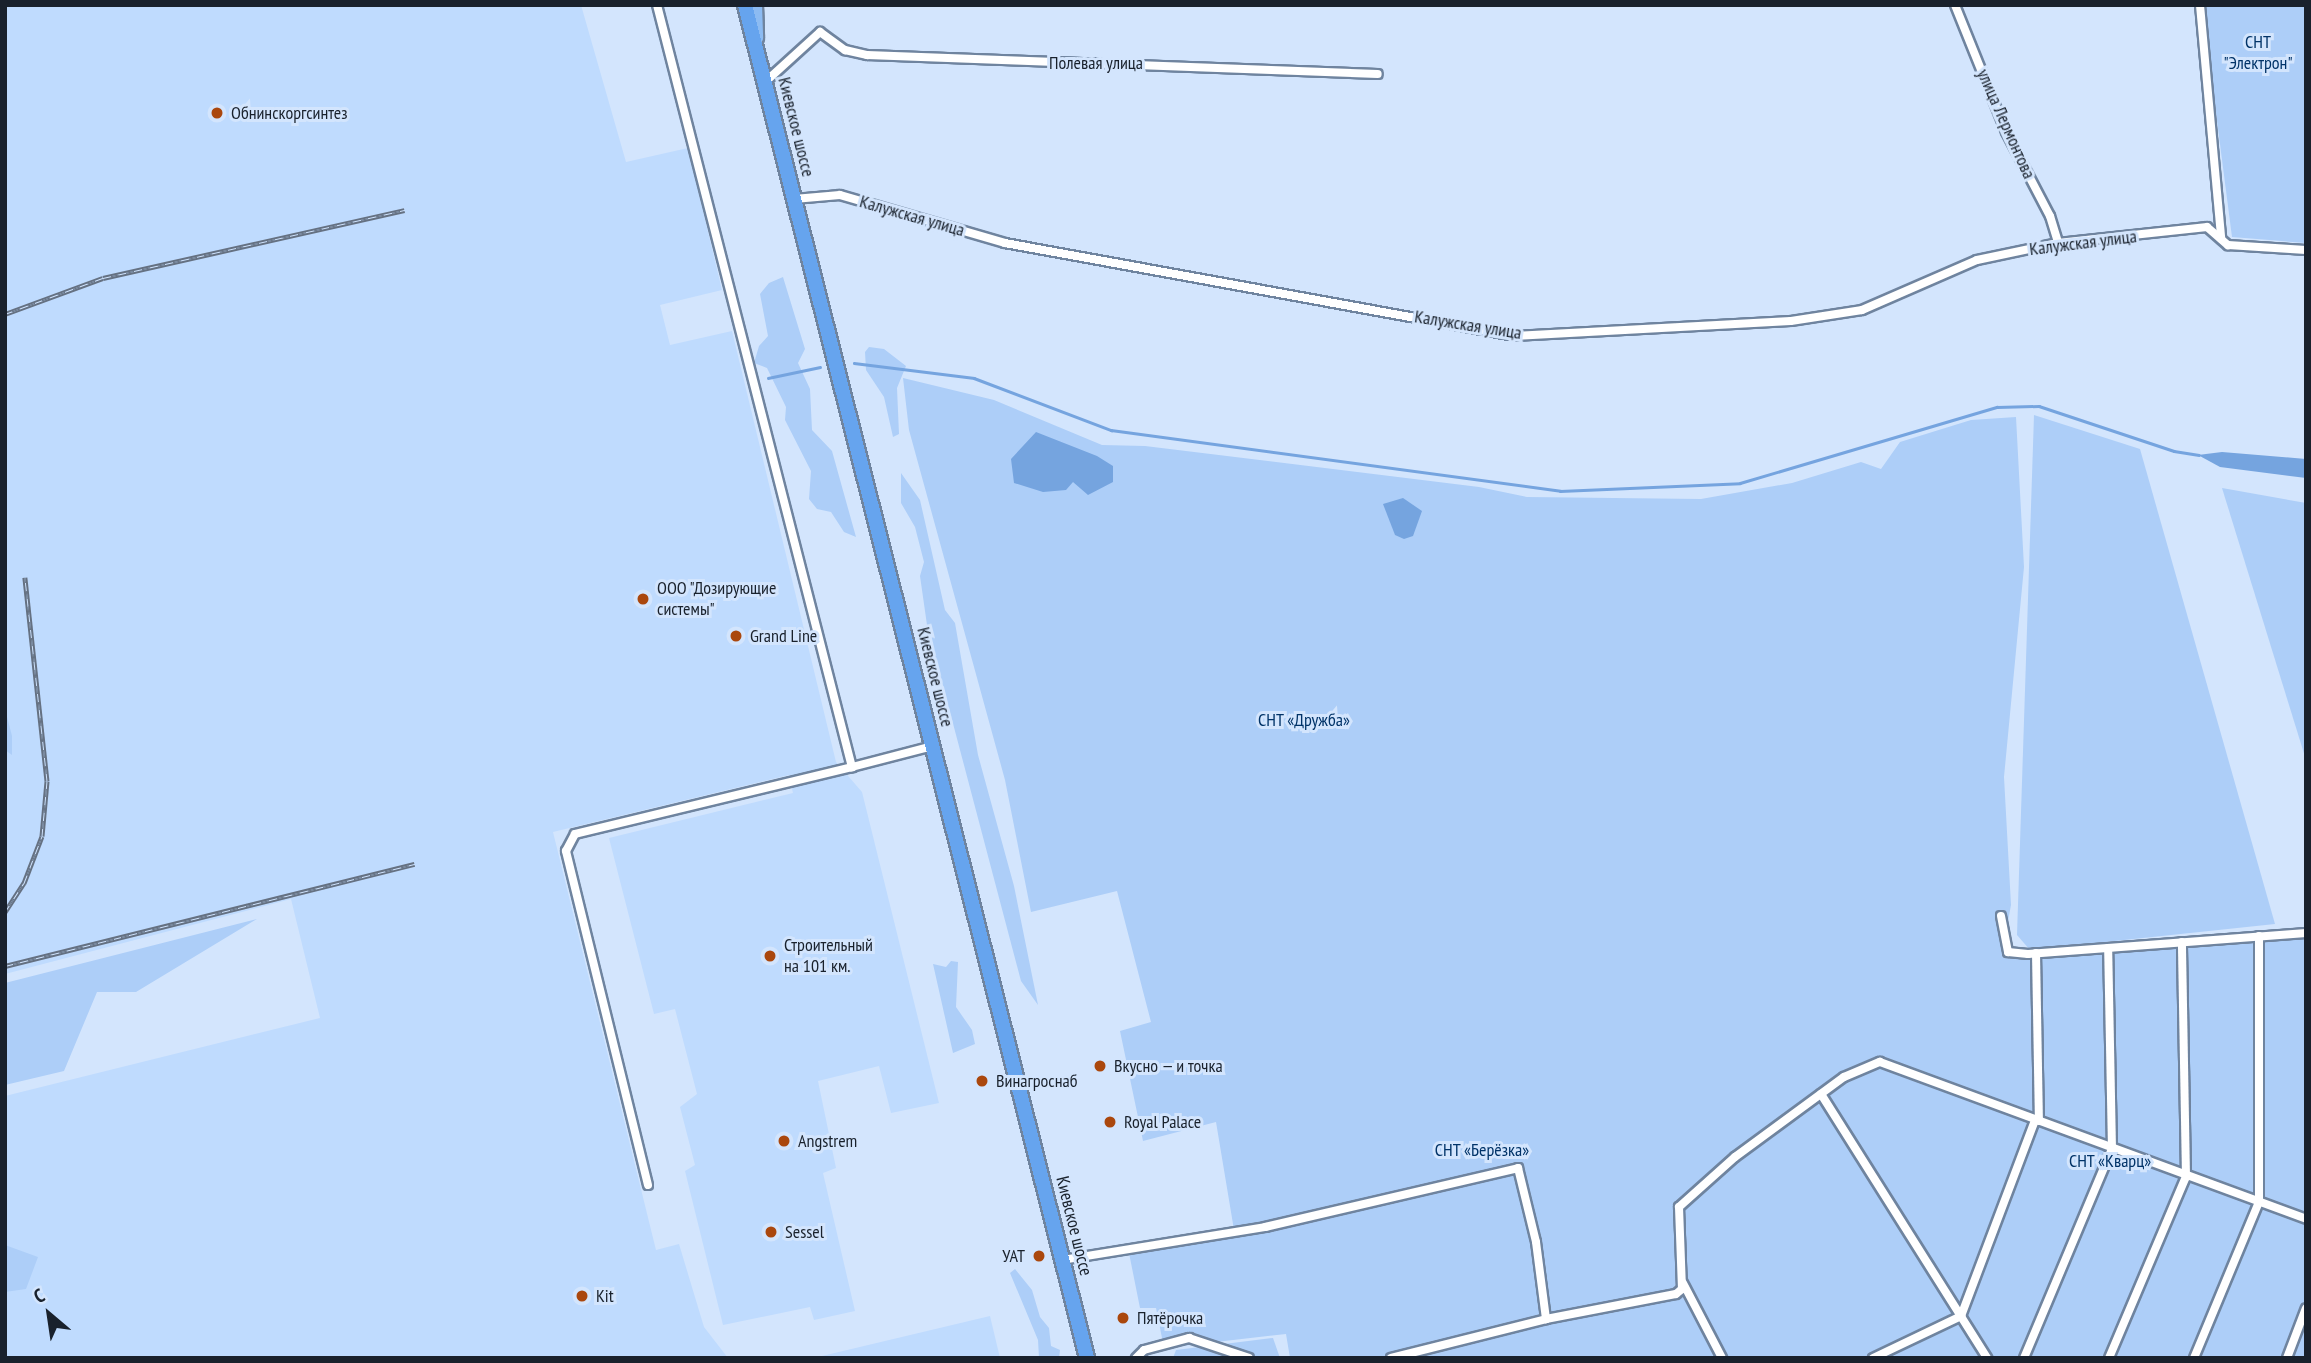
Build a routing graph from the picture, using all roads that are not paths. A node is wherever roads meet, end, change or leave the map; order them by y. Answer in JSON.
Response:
{"nodes":[{"id":1,"x":657,"y":5,"type":"edge"},
{"id":2,"x":745,"y":5,"type":"edge"},
{"id":3,"x":756,"y":5,"type":"edge"},
{"id":4,"x":1955,"y":5,"type":"edge"},
{"id":5,"x":2200,"y":5,"type":"edge"},
{"id":6,"x":758,"y":60,"type":"junction"},
{"id":7,"x":1378,"y":74,"type":"dead end"},
{"id":8,"x":764,"y":83,"type":"junction"},
{"id":9,"x":794,"y":199,"type":"junction"},
{"id":10,"x":2221,"y":238,"type":"junction"},
{"id":11,"x":2057,"y":243,"type":"junction"},
{"id":12,"x":2306,"y":250,"type":"edge"},
{"id":13,"x":933,"y":746,"type":"junction"},
{"id":14,"x":852,"y":766,"type":"junction"},
{"id":15,"x":2001,"y":916,"type":"dead end"},
{"id":16,"x":2306,"y":933,"type":"edge"},
{"id":17,"x":2259,"y":936,"type":"junction"},
{"id":18,"x":2182,"y":942,"type":"junction"},
{"id":19,"x":2108,"y":948,"type":"junction"},
{"id":20,"x":2036,"y":953,"type":"junction"},
{"id":21,"x":1821,"y":1094,"type":"junction"},
{"id":22,"x":2037,"y":1121,"type":"junction"},
{"id":23,"x":2112,"y":1149,"type":"junction"},
{"id":24,"x":2186,"y":1177,"type":"junction"},
{"id":25,"x":648,"y":1185,"type":"dead end"},
{"id":26,"x":2259,"y":1202,"type":"junction"},
{"id":27,"x":2306,"y":1219,"type":"edge"},
{"id":28,"x":1062,"y":1260,"type":"junction"},
{"id":29,"x":1681,"y":1280,"type":"junction"},
{"id":30,"x":2306,"y":1308,"type":"edge"},
{"id":31,"x":1961,"y":1316,"type":"junction"},
{"id":32,"x":1546,"y":1319,"type":"junction"},
{"id":33,"x":2306,"y":1330,"type":"edge"},
{"id":34,"x":2295,"y":1335,"type":"junction"},
{"id":35,"x":1087,"y":1358,"type":"edge"},
{"id":36,"x":1136,"y":1358,"type":"edge"},
{"id":37,"x":1249,"y":1358,"type":"edge"},
{"id":38,"x":1391,"y":1358,"type":"edge"},
{"id":39,"x":1722,"y":1358,"type":"edge"},
{"id":40,"x":1873,"y":1358,"type":"edge"},
{"id":41,"x":1987,"y":1358,"type":"edge"},
{"id":42,"x":2024,"y":1358,"type":"edge"},
{"id":43,"x":2109,"y":1358,"type":"edge"},
{"id":44,"x":2194,"y":1358,"type":"edge"},
{"id":45,"x":2287,"y":1358,"type":"edge"}],
"edges":[{"from":1,"to":14,"type":"street"},
{"from":2,"to":6,"type":"highway","name":"Киевское шоссе"},
{"from":3,"to":6,"type":"main road"},
{"from":4,"to":11,"type":"street","name":"улица Лермонтова"},
{"from":5,"to":10,"type":"street"},
{"from":6,"to":8,"type":"highway","name":"Киевское шоссе"},
{"from":7,"to":8,"type":"street","name":"Полевая улица"},
{"from":8,"to":9,"type":"highway","name":"Киевское шоссе"},
{"from":9,"to":11,"type":"street","name":"Калужская улица"},
{"from":9,"to":13,"type":"highway","name":"Киевское шоссе"},
{"from":10,"to":11,"type":"street","name":"Калужская улица"},
{"from":10,"to":12,"type":"street","name":"Калужская улица"},
{"from":13,"to":14,"type":"street"},
{"from":13,"to":28,"type":"highway","name":"Киевское шоссе"},
{"from":14,"to":25,"type":"street"},
{"from":15,"to":20,"type":"street"},
{"from":16,"to":17,"type":"street"},
{"from":17,"to":18,"type":"street"},
{"from":17,"to":26,"type":"street"},
{"from":18,"to":19,"type":"street"},
{"from":18,"to":24,"type":"street"},
{"from":19,"to":20,"type":"street"},
{"from":19,"to":23,"type":"street"},
{"from":20,"to":22,"type":"street"},
{"from":21,"to":22,"type":"street"},
{"from":21,"to":29,"type":"street"},
{"from":21,"to":31,"type":"street"},
{"from":22,"to":23,"type":"street"},
{"from":22,"to":31,"type":"street"},
{"from":23,"to":24,"type":"street"},
{"from":23,"to":42,"type":"street"},
{"from":24,"to":26,"type":"street"},
{"from":24,"to":43,"type":"street"},
{"from":26,"to":27,"type":"street"},
{"from":26,"to":44,"type":"street"},
{"from":28,"to":32,"type":"street"},
{"from":28,"to":35,"type":"highway","name":"Киевское шоссе"},
{"from":29,"to":32,"type":"street"},
{"from":29,"to":39,"type":"street"},
{"from":30,"to":34,"type":"street"},
{"from":31,"to":40,"type":"street"},
{"from":31,"to":41,"type":"street"},
{"from":32,"to":38,"type":"street"},
{"from":33,"to":34,"type":"street"},
{"from":34,"to":45,"type":"street"},
{"from":36,"to":37,"type":"street"}]}
